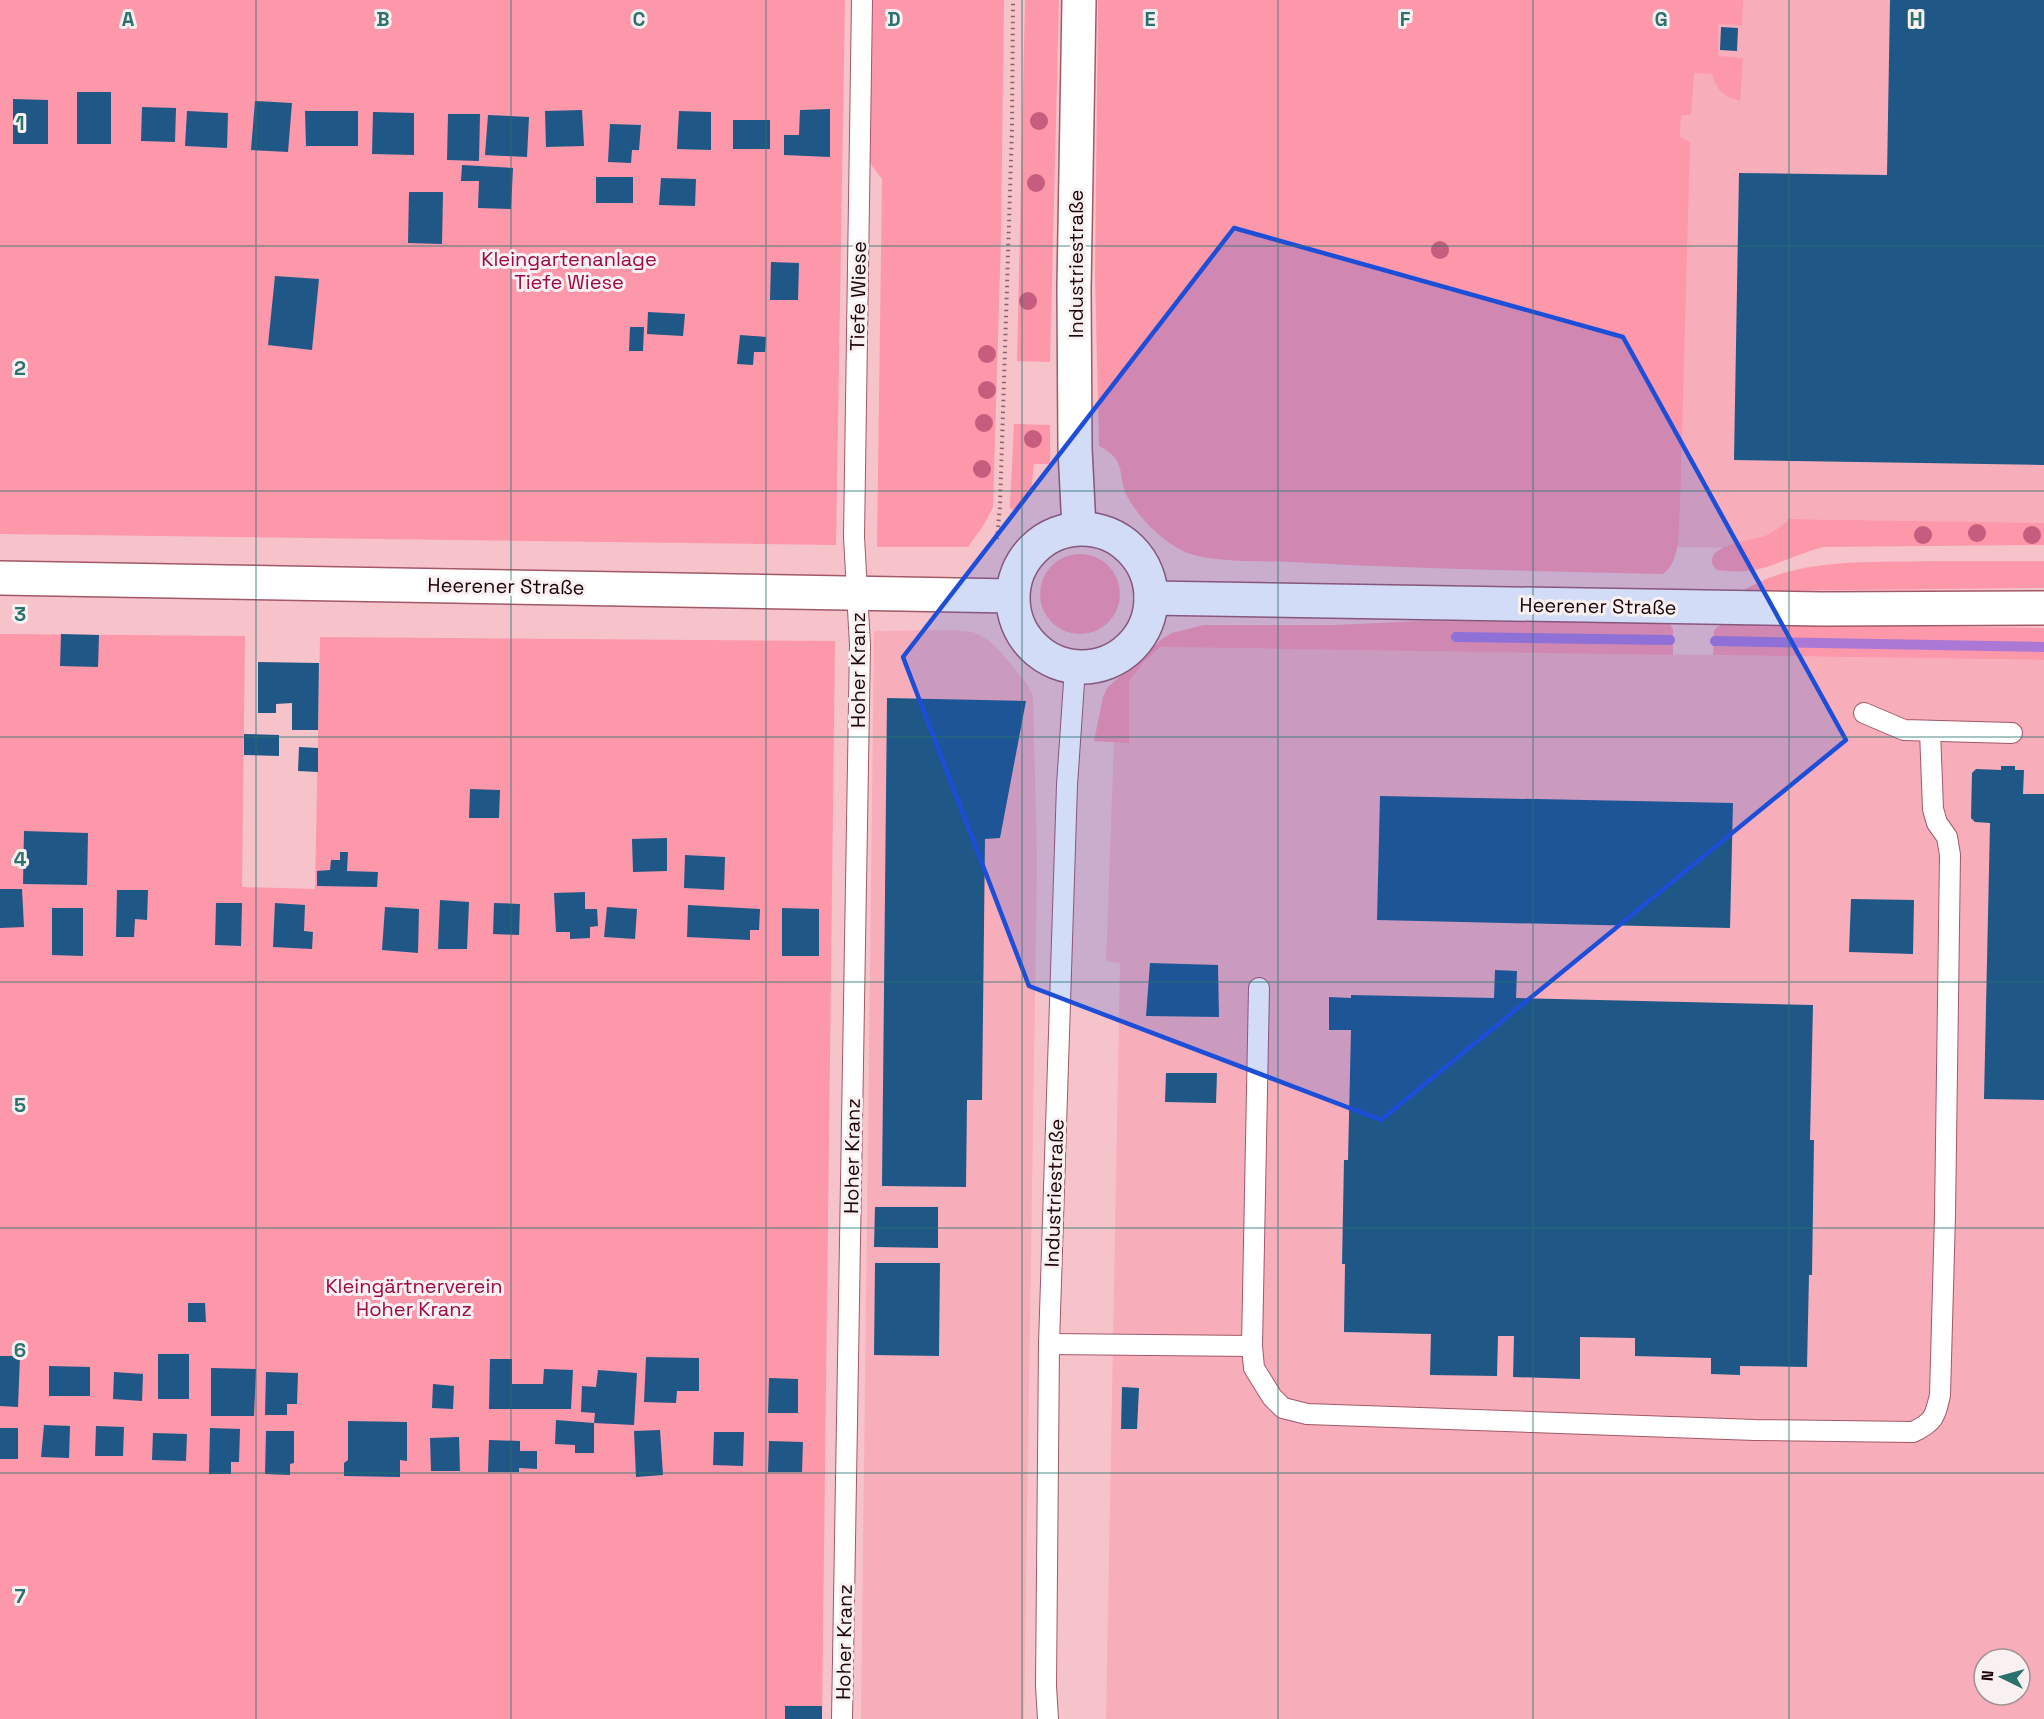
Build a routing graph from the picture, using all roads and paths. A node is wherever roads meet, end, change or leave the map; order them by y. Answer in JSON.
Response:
{"nodes":[{"id":1,"x":862,"y":0,"type":"edge"},
{"id":2,"x":1013,"y":0,"type":"edge"},
{"id":3,"x":1079,"y":0,"type":"edge"},
{"id":4,"x":1079,"y":528,"type":"junction"},
{"id":5,"x":997,"y":539,"type":"dead end"},
{"id":6,"x":0,"y":578,"type":"edge"},
{"id":7,"x":858,"y":592,"type":"junction"},
{"id":8,"x":1012,"y":596,"type":"junction"},
{"id":9,"x":1151,"y":598,"type":"junction"},
{"id":10,"x":2044,"y":608,"type":"edge"},
{"id":11,"x":1075,"y":668,"type":"junction"},
{"id":12,"x":1864,"y":713,"type":"dead end"},
{"id":13,"x":1930,"y":731,"type":"junction"},
{"id":14,"x":2012,"y":733,"type":"dead end"},
{"id":15,"x":1259,"y":988,"type":"dead end"},
{"id":16,"x":1049,"y":1344,"type":"junction"},
{"id":17,"x":1252,"y":1346,"type":"junction"},
{"id":18,"x":842,"y":1719,"type":"edge"},
{"id":19,"x":1048,"y":1719,"type":"edge"}],
"edges":[{"from":1,"to":7,"type":"lane","name":"Tiefe Wiese"},
{"from":2,"to":5,"type":"path"},
{"from":3,"to":4,"type":"main road","name":"Industriestraße"},
{"from":4,"to":8,"type":"main road"},
{"from":4,"to":9,"type":"main road"},
{"from":6,"to":7,"type":"main road","name":"Heerener Straße"},
{"from":7,"to":8,"type":"main road","name":"Heerener Straße"},
{"from":7,"to":18,"type":"lane","name":"Hoher Kranz"},
{"from":8,"to":11,"type":"main road"},
{"from":9,"to":10,"type":"main road","name":"Heerener Straße"},
{"from":9,"to":11,"type":"main road"},
{"from":11,"to":16,"type":"lane","name":"Industriestraße"},
{"from":12,"to":13,"type":"lane"},
{"from":13,"to":14,"type":"lane"},
{"from":13,"to":17,"type":"lane"},
{"from":15,"to":17,"type":"lane"},
{"from":16,"to":17,"type":"lane"},
{"from":16,"to":19,"type":"lane","name":"Industriestraße"}]}
